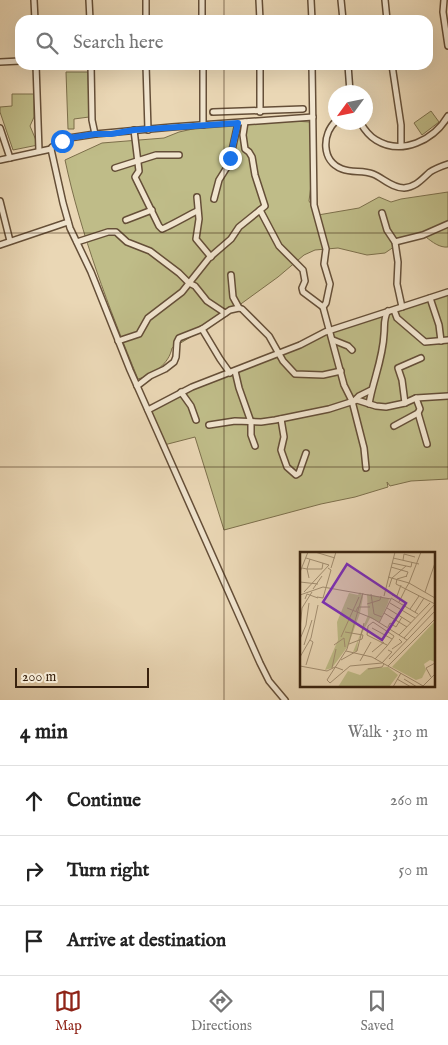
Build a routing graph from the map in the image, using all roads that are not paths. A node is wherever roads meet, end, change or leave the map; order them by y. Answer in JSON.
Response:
{"nodes":[{"id":1,"x":34,"y":0,"type":"edge"},
{"id":2,"x":89,"y":0,"type":"edge"},
{"id":3,"x":146,"y":0,"type":"edge"},
{"id":4,"x":202,"y":0,"type":"edge"},
{"id":5,"x":259,"y":0,"type":"edge"},
{"id":6,"x":311,"y":0,"type":"edge"},
{"id":7,"x":341,"y":0,"type":"edge"},
{"id":8,"x":386,"y":0,"type":"edge"},
{"id":9,"x":444,"y":1,"type":"edge"},
{"id":10,"x":35,"y":15,"type":"edge"},
{"id":11,"x":90,"y":15,"type":"edge"},
{"id":12,"x":146,"y":15,"type":"edge"},
{"id":13,"x":202,"y":15,"type":"edge"},
{"id":14,"x":260,"y":15,"type":"edge"},
{"id":15,"x":312,"y":15,"type":"edge"},
{"id":16,"x":342,"y":15,"type":"edge"},
{"id":17,"x":387,"y":15,"type":"edge"},
{"id":18,"x":448,"y":46,"type":"edge"},
{"id":19,"x":15,"y":61,"type":"edge"},
{"id":20,"x":0,"y":62,"type":"edge"},
{"id":21,"x":36,"y":70,"type":"edge"},
{"id":22,"x":91,"y":70,"type":"edge"},
{"id":23,"x":146,"y":70,"type":"edge"},
{"id":24,"x":203,"y":70,"type":"edge"},
{"id":25,"x":260,"y":70,"type":"edge"},
{"id":26,"x":312,"y":70,"type":"edge"},
{"id":27,"x":348,"y":70,"type":"edge"},
{"id":28,"x":393,"y":70,"type":"edge"},
{"id":29,"x":349,"y":85,"type":"edge"},
{"id":30,"x":303,"y":109,"type":"dead end"},
{"id":31,"x":213,"y":112,"type":"dead end"},
{"id":32,"x":260,"y":112,"type":"junction"},
{"id":33,"x":448,"y":116,"type":"edge"},
{"id":34,"x":313,"y":117,"type":"junction"},
{"id":35,"x":245,"y":122,"type":"junction"},
{"id":36,"x":238,"y":123,"type":"junction"},
{"id":37,"x":203,"y":125,"type":"junction"},
{"id":38,"x":0,"y":128,"type":"edge"},
{"id":39,"x":134,"y":130,"type":"junction"},
{"id":40,"x":148,"y":130,"type":"junction"},
{"id":41,"x":328,"y":130,"type":"edge"},
{"id":42,"x":365,"y":130,"type":"edge"},
{"id":43,"x":95,"y":134,"type":"junction"},
{"id":44,"x":401,"y":146,"type":"junction"},
{"id":45,"x":51,"y":149,"type":"junction"},
{"id":46,"x":39,"y":151,"type":"junction"},
{"id":47,"x":179,"y":155,"type":"dead end"},
{"id":48,"x":10,"y":158,"type":"junction"},
{"id":49,"x":0,"y":160,"type":"edge"},
{"id":50,"x":137,"y":160,"type":"junction"},
{"id":51,"x":448,"y":164,"type":"edge"},
{"id":52,"x":115,"y":168,"type":"dead end"},
{"id":53,"x":197,"y":198,"type":"dead end"},
{"id":54,"x":214,"y":198,"type":"dead end"},
{"id":55,"x":0,"y":201,"type":"edge"},
{"id":56,"x":152,"y":210,"type":"junction"},
{"id":57,"x":260,"y":210,"type":"junction"},
{"id":58,"x":197,"y":211,"type":"junction"},
{"id":59,"x":382,"y":213,"type":"dead end"},
{"id":60,"x":126,"y":220,"type":"dead end"},
{"id":61,"x":68,"y":222,"type":"junction"},
{"id":62,"x":448,"y":224,"type":"edge"},
{"id":63,"x":10,"y":242,"type":"junction"},
{"id":64,"x":77,"y":242,"type":"junction"},
{"id":65,"x":395,"y":242,"type":"junction"},
{"id":66,"x":0,"y":245,"type":"edge"},
{"id":67,"x":211,"y":257,"type":"junction"},
{"id":68,"x":230,"y":275,"type":"dead end"},
{"id":69,"x":189,"y":283,"type":"junction"},
{"id":70,"x":448,"y":292,"type":"edge"},
{"id":71,"x":430,"y":298,"type":"junction"},
{"id":72,"x":323,"y":307,"type":"junction"},
{"id":73,"x":402,"y":307,"type":"junction"},
{"id":74,"x":239,"y":308,"type":"junction"},
{"id":75,"x":391,"y":310,"type":"junction"},
{"id":76,"x":225,"y":313,"type":"junction"},
{"id":77,"x":202,"y":329,"type":"junction"},
{"id":78,"x":331,"y":330,"type":"junction"},
{"id":79,"x":118,"y":340,"type":"junction"},
{"id":80,"x":333,"y":340,"type":"junction"},
{"id":81,"x":441,"y":340,"type":"junction"},
{"id":82,"x":448,"y":340,"type":"edge"},
{"id":83,"x":352,"y":350,"type":"dead end"},
{"id":84,"x":278,"y":353,"type":"junction"},
{"id":85,"x":421,"y":358,"type":"dead end"},
{"id":86,"x":341,"y":371,"type":"junction"},
{"id":87,"x":232,"y":372,"type":"junction"},
{"id":88,"x":137,"y":386,"type":"junction"},
{"id":89,"x":371,"y":390,"type":"junction"},
{"id":90,"x":181,"y":392,"type":"junction"},
{"id":91,"x":448,"y":396,"type":"edge"},
{"id":92,"x":416,"y":398,"type":"junction"},
{"id":93,"x":353,"y":401,"type":"junction"},
{"id":94,"x":405,"y":403,"type":"junction"},
{"id":95,"x":369,"y":404,"type":"junction"},
{"id":96,"x":148,"y":410,"type":"junction"},
{"id":97,"x":418,"y":413,"type":"junction"},
{"id":98,"x":281,"y":419,"type":"junction"},
{"id":99,"x":196,"y":420,"type":"dead end"},
{"id":100,"x":251,"y":422,"type":"junction"},
{"id":101,"x":209,"y":425,"type":"dead end"},
{"id":102,"x":394,"y":426,"type":"dead end"},
{"id":103,"x":427,"y":444,"type":"dead end"},
{"id":104,"x":254,"y":446,"type":"dead end"},
{"id":105,"x":306,"y":453,"type":"dead end"},
{"id":106,"x":366,"y":468,"type":"dead end"},
{"id":107,"x":285,"y":700,"type":"edge"}],
"edges":[{"from":1,"to":10,"type":"street"},
{"from":2,"to":11,"type":"street"},
{"from":3,"to":12,"type":"street"},
{"from":4,"to":13,"type":"street"},
{"from":5,"to":14,"type":"street"},
{"from":6,"to":15,"type":"street"},
{"from":7,"to":16,"type":"street"},
{"from":8,"to":17,"type":"street"},
{"from":9,"to":18,"type":"street"},
{"from":19,"to":20,"type":"street"},
{"from":21,"to":46,"type":"street"},
{"from":22,"to":43,"type":"street"},
{"from":23,"to":40,"type":"street"},
{"from":24,"to":37,"type":"street"},
{"from":25,"to":32,"type":"street"},
{"from":26,"to":34,"type":"street"},
{"from":27,"to":29,"type":"street"},
{"from":28,"to":44,"type":"street"},
{"from":30,"to":32,"type":"street"},
{"from":31,"to":32,"type":"street"},
{"from":33,"to":44,"type":"street"},
{"from":34,"to":35,"type":"street"},
{"from":34,"to":72,"type":"street"},
{"from":35,"to":36,"type":"street"},
{"from":35,"to":57,"type":"street"},
{"from":36,"to":37,"type":"street"},
{"from":36,"to":54,"type":"street"},
{"from":37,"to":40,"type":"street"},
{"from":38,"to":48,"type":"street"},
{"from":39,"to":40,"type":"street"},
{"from":39,"to":43,"type":"street"},
{"from":39,"to":50,"type":"street"},
{"from":41,"to":51,"type":"street"},
{"from":42,"to":44,"type":"street"},
{"from":43,"to":45,"type":"street"},
{"from":45,"to":46,"type":"street"},
{"from":45,"to":61,"type":"street"},
{"from":46,"to":48,"type":"street"},
{"from":47,"to":50,"type":"street"},
{"from":48,"to":49,"type":"street"},
{"from":50,"to":52,"type":"street"},
{"from":50,"to":56,"type":"street"},
{"from":53,"to":58,"type":"street"},
{"from":55,"to":63,"type":"street"},
{"from":56,"to":58,"type":"street"},
{"from":56,"to":60,"type":"street"},
{"from":57,"to":67,"type":"street"},
{"from":57,"to":72,"type":"street"},
{"from":58,"to":67,"type":"street"},
{"from":59,"to":65,"type":"street"},
{"from":61,"to":63,"type":"street"},
{"from":61,"to":64,"type":"street"},
{"from":62,"to":65,"type":"street"},
{"from":63,"to":66,"type":"street"},
{"from":64,"to":69,"type":"street"},
{"from":64,"to":79,"type":"street"},
{"from":65,"to":73,"type":"street"},
{"from":67,"to":69,"type":"street"},
{"from":68,"to":74,"type":"street"},
{"from":69,"to":76,"type":"street"},
{"from":69,"to":79,"type":"street"},
{"from":70,"to":71,"type":"street"},
{"from":71,"to":73,"type":"street"},
{"from":71,"to":81,"type":"street"},
{"from":72,"to":78,"type":"street"},
{"from":73,"to":75,"type":"street"},
{"from":74,"to":76,"type":"street"},
{"from":74,"to":84,"type":"street"},
{"from":75,"to":78,"type":"street"},
{"from":75,"to":81,"type":"street"},
{"from":75,"to":89,"type":"street"},
{"from":76,"to":77,"type":"street"},
{"from":77,"to":87,"type":"street"},
{"from":77,"to":88,"type":"street"},
{"from":78,"to":80,"type":"street"},
{"from":78,"to":84,"type":"street"},
{"from":79,"to":88,"type":"street"},
{"from":80,"to":83,"type":"street"},
{"from":80,"to":86,"type":"street"},
{"from":81,"to":82,"type":"street"},
{"from":84,"to":86,"type":"street"},
{"from":84,"to":87,"type":"street"},
{"from":85,"to":94,"type":"street"},
{"from":86,"to":93,"type":"street"},
{"from":87,"to":90,"type":"street"},
{"from":87,"to":100,"type":"street"},
{"from":88,"to":96,"type":"street"},
{"from":89,"to":93,"type":"street"},
{"from":89,"to":95,"type":"street"},
{"from":90,"to":96,"type":"street"},
{"from":90,"to":99,"type":"street"},
{"from":91,"to":92,"type":"street"},
{"from":92,"to":94,"type":"street"},
{"from":92,"to":97,"type":"street"},
{"from":93,"to":95,"type":"street"},
{"from":93,"to":98,"type":"street"},
{"from":93,"to":106,"type":"street"},
{"from":94,"to":95,"type":"street"},
{"from":96,"to":107,"type":"street"},
{"from":97,"to":102,"type":"street"},
{"from":97,"to":103,"type":"street"},
{"from":98,"to":100,"type":"street"},
{"from":98,"to":105,"type":"street"},
{"from":100,"to":101,"type":"street"},
{"from":100,"to":104,"type":"street"}]}
